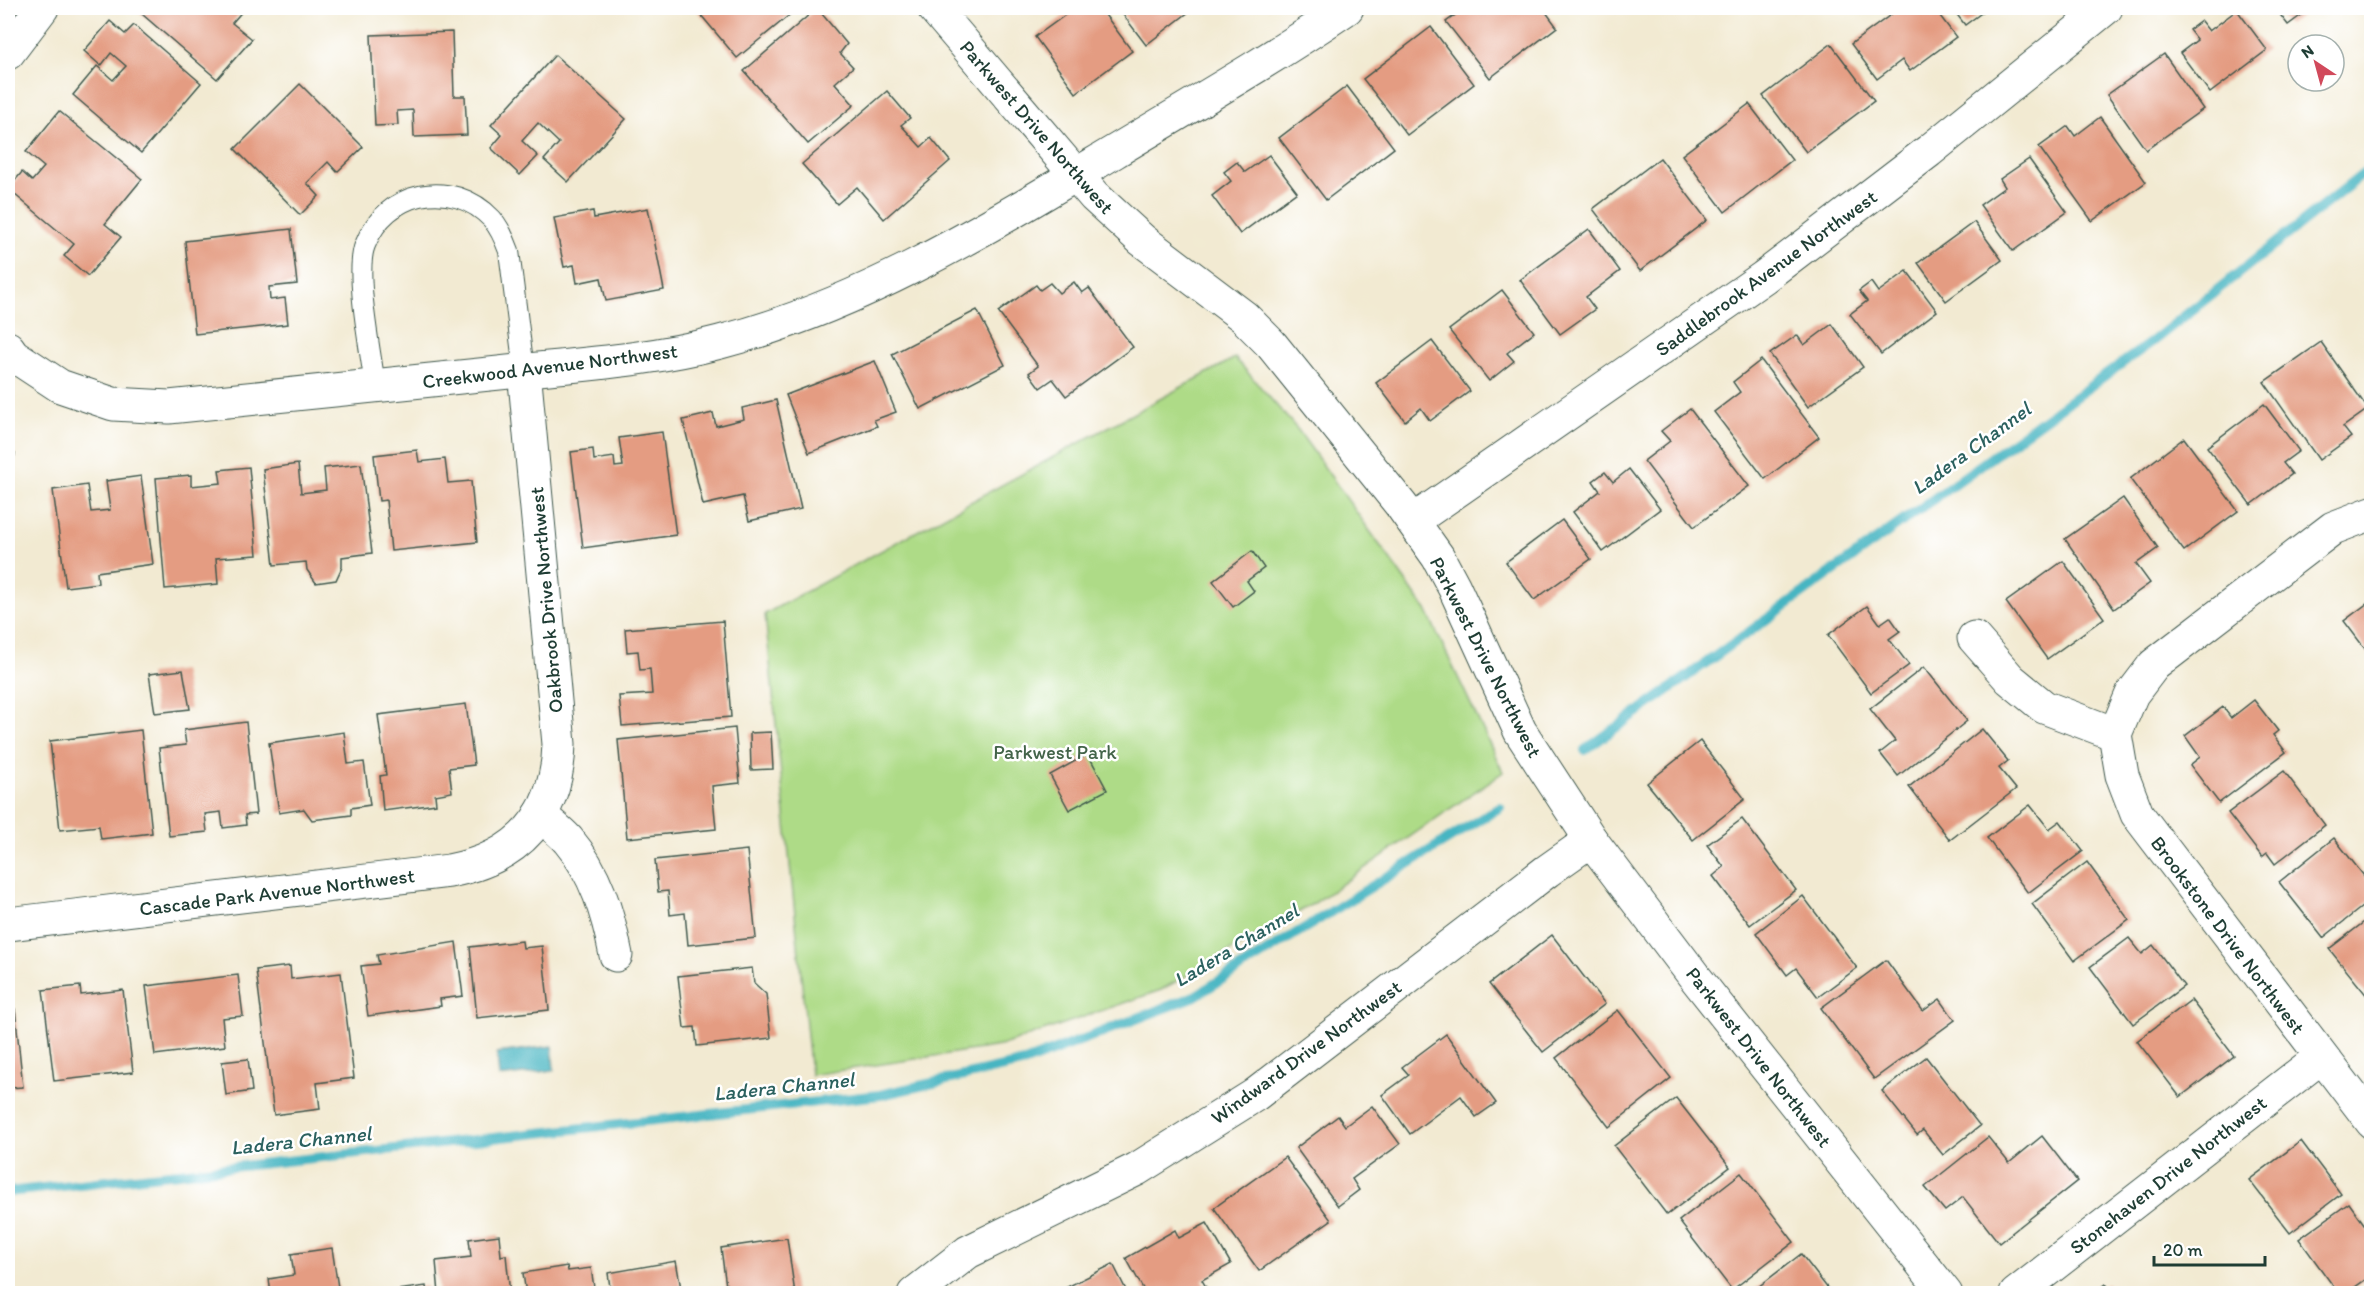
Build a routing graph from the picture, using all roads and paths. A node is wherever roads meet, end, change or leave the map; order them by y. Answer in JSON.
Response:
{"nodes":[{"id":1,"x":42,"y":8,"type":"edge"},
{"id":2,"x":934,"y":8,"type":"edge"},
{"id":3,"x":1347,"y":8,"type":"edge"},
{"id":4,"x":2106,"y":8,"type":"edge"},
{"id":5,"x":8,"y":53,"type":"edge"},
{"id":6,"x":1075,"y":175,"type":"junction"},
{"id":7,"x":8,"y":348,"type":"edge"},
{"id":8,"x":524,"y":370,"type":"junction"},
{"id":9,"x":375,"y":386,"type":"junction"},
{"id":10,"x":2372,"y":513,"type":"edge"},
{"id":11,"x":1413,"y":521,"type":"junction"},
{"id":12,"x":1974,"y":638,"type":"dead end"},
{"id":13,"x":2115,"y":734,"type":"junction"},
{"id":14,"x":537,"y":820,"type":"junction"},
{"id":15,"x":1591,"y":840,"type":"junction"},
{"id":16,"x":8,"y":924,"type":"edge"},
{"id":17,"x":616,"y":955,"type":"dead end"},
{"id":18,"x":2321,"y":1057,"type":"junction"},
{"id":19,"x":2372,"y":1122,"type":"edge"},
{"id":20,"x":914,"y":1293,"type":"edge"},
{"id":21,"x":1946,"y":1293,"type":"edge"},
{"id":22,"x":2016,"y":1293,"type":"edge"}],
"edges":[{"from":1,"to":5,"type":"street"},
{"from":2,"to":6,"type":"street","name":"Parkwest Drive Northwest"},
{"from":3,"to":6,"type":"street","name":"Creekwood Avenue Northwest"},
{"from":4,"to":11,"type":"street","name":"Saddlebrook Avenue Northwest"},
{"from":6,"to":8,"type":"street","name":"Creekwood Avenue Northwest"},
{"from":6,"to":11,"type":"street","name":"Parkwest Drive Northwest"},
{"from":7,"to":9,"type":"street","name":"Creekwood Avenue Northwest"},
{"from":8,"to":9,"type":"street","name":"Creekwood Avenue Northwest"},
{"from":8,"to":9,"type":"lane"},
{"from":8,"to":14,"type":"street","name":"Oakbrook Drive Northwest"},
{"from":10,"to":13,"type":"street"},
{"from":11,"to":15,"type":"street","name":"Parkwest Drive Northwest"},
{"from":12,"to":13,"type":"street"},
{"from":13,"to":18,"type":"street","name":"Brookstone Drive Northwest"},
{"from":14,"to":16,"type":"street","name":"Cascade Park Avenue Northwest"},
{"from":14,"to":17,"type":"street"},
{"from":15,"to":20,"type":"street","name":"Windward Drive Northwest"},
{"from":15,"to":21,"type":"street","name":"Parkwest Drive Northwest"},
{"from":18,"to":19,"type":"street","name":"Brookstone Drive Northwest"},
{"from":18,"to":22,"type":"street","name":"Stonehaven Drive Northwest"}]}
